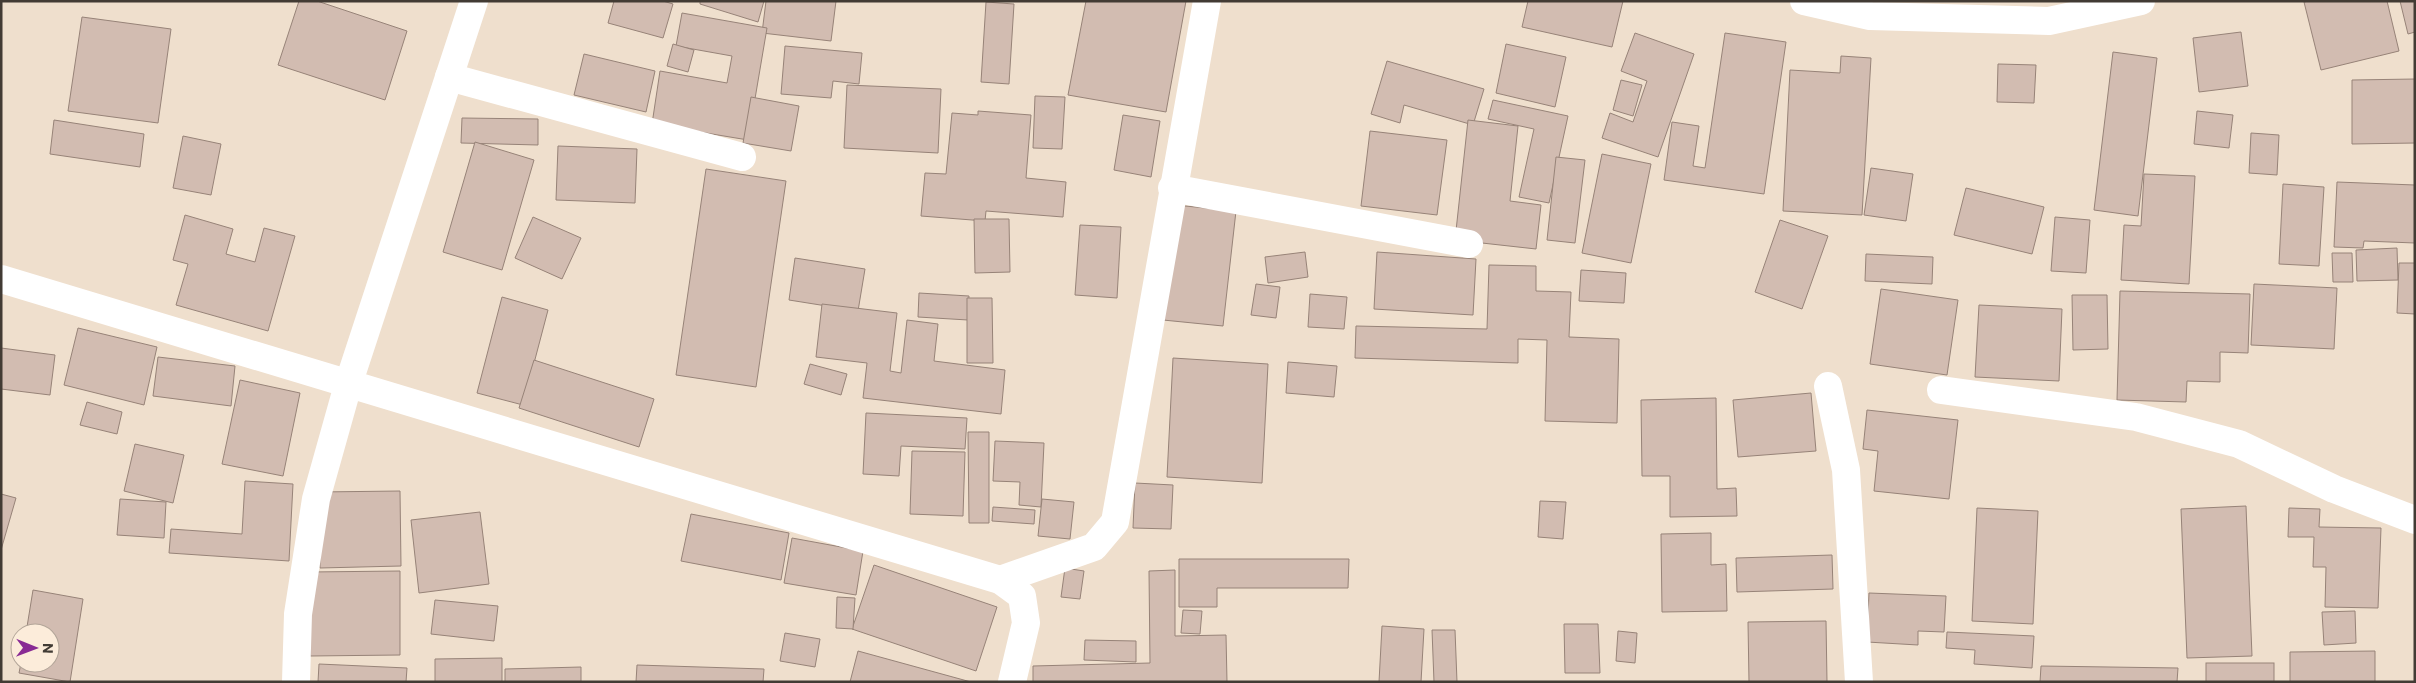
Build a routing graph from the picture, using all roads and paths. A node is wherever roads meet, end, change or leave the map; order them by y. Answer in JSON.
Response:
{"nodes":[{"id":1,"x":474,"y":1,"type":"edge"},
{"id":2,"x":1207,"y":1,"type":"edge"},
{"id":3,"x":1804,"y":1,"type":"edge"},
{"id":4,"x":2142,"y":1,"type":"edge"},
{"id":5,"x":449,"y":77,"type":"junction"},
{"id":6,"x":742,"y":157,"type":"dead end"},
{"id":7,"x":1172,"y":188,"type":"junction"},
{"id":8,"x":1469,"y":244,"type":"dead end"},
{"id":9,"x":1,"y":279,"type":"edge"},
{"id":10,"x":348,"y":385,"type":"junction"},
{"id":11,"x":1828,"y":386,"type":"dead end"},
{"id":12,"x":1941,"y":390,"type":"dead end"},
{"id":13,"x":2415,"y":520,"type":"edge"},
{"id":14,"x":1000,"y":580,"type":"junction"},
{"id":15,"x":296,"y":682,"type":"edge"},
{"id":16,"x":1012,"y":682,"type":"edge"},
{"id":17,"x":1859,"y":682,"type":"edge"}],
"edges":[{"from":1,"to":5,"type":"street"},
{"from":2,"to":7,"type":"street"},
{"from":3,"to":4,"type":"street"},
{"from":5,"to":6,"type":"street"},
{"from":5,"to":10,"type":"street"},
{"from":7,"to":8,"type":"street"},
{"from":7,"to":14,"type":"street"},
{"from":9,"to":10,"type":"street"},
{"from":10,"to":14,"type":"street"},
{"from":10,"to":15,"type":"street"},
{"from":11,"to":17,"type":"street"},
{"from":12,"to":13,"type":"street"},
{"from":14,"to":16,"type":"street"}]}
